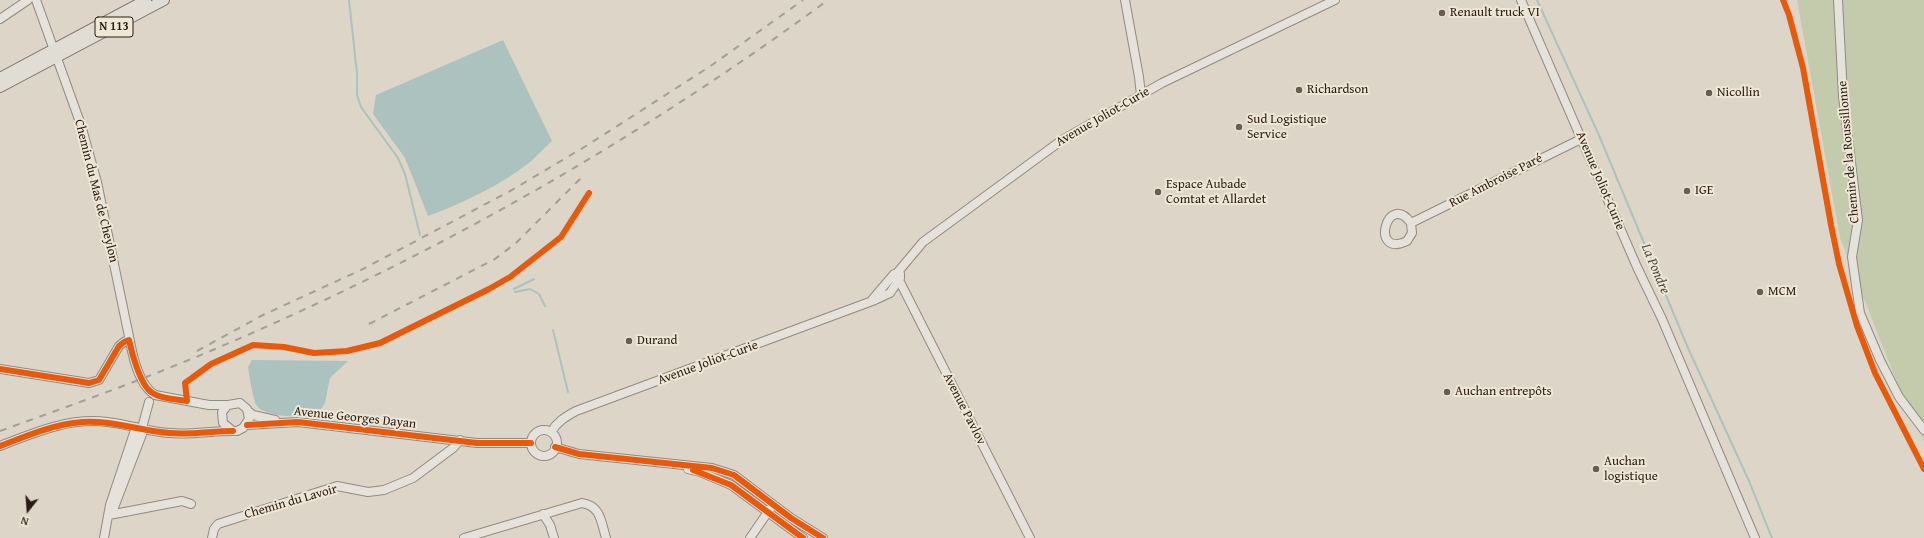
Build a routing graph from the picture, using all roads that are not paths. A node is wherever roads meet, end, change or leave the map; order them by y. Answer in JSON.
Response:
{"nodes":[{"id":1,"x":28,"y":0,"type":"edge"},
{"id":2,"x":36,"y":0,"type":"edge"},
{"id":3,"x":146,"y":0,"type":"edge"},
{"id":4,"x":164,"y":0,"type":"edge"},
{"id":5,"x":1125,"y":0,"type":"edge"},
{"id":6,"x":1335,"y":0,"type":"edge"},
{"id":7,"x":1521,"y":0,"type":"edge"},
{"id":8,"x":1838,"y":0,"type":"edge"},
{"id":9,"x":0,"y":19,"type":"edge"},
{"id":10,"x":56,"y":53,"type":"junction"},
{"id":11,"x":0,"y":78,"type":"edge"},
{"id":12,"x":0,"y":87,"type":"edge"},
{"id":13,"x":1141,"y":95,"type":"junction"},
{"id":14,"x":1581,"y":139,"type":"junction"},
{"id":15,"x":1411,"y":223,"type":"dead end"},
{"id":16,"x":896,"y":279,"type":"junction"},
{"id":17,"x":129,"y":340,"type":"junction"},
{"id":18,"x":132,"y":353,"type":"junction"},
{"id":19,"x":110,"y":362,"type":"junction"},
{"id":20,"x":0,"y":369,"type":"edge"},
{"id":21,"x":149,"y":402,"type":"dead end"},
{"id":22,"x":209,"y":405,"type":"junction"},
{"id":23,"x":228,"y":405,"type":"junction"},
{"id":24,"x":248,"y":411,"type":"junction"},
{"id":25,"x":222,"y":417,"type":"junction"},
{"id":26,"x":290,"y":422,"type":"junction"},
{"id":27,"x":247,"y":425,"type":"junction"},
{"id":28,"x":141,"y":428,"type":"junction"},
{"id":29,"x":233,"y":430,"type":"junction"},
{"id":30,"x":1924,"y":430,"type":"edge"},
{"id":31,"x":551,"y":432,"type":"junction"},
{"id":32,"x":211,"y":433,"type":"junction"},
{"id":33,"x":460,"y":440,"type":"junction"},
{"id":34,"x":531,"y":443,"type":"junction"},
{"id":35,"x":0,"y":446,"type":"edge"},
{"id":36,"x":556,"y":447,"type":"junction"},
{"id":37,"x":672,"y":464,"type":"junction"},
{"id":38,"x":191,"y":504,"type":"dead end"},
{"id":39,"x":774,"y":504,"type":"junction"},
{"id":40,"x":768,"y":512,"type":"junction"},
{"id":41,"x":543,"y":514,"type":"junction"},
{"id":42,"x":109,"y":515,"type":"junction"},
{"id":43,"x":104,"y":538,"type":"edge"},
{"id":44,"x":212,"y":538,"type":"edge"},
{"id":45,"x":465,"y":538,"type":"edge"},
{"id":46,"x":554,"y":538,"type":"edge"},
{"id":47,"x":606,"y":538,"type":"edge"},
{"id":48,"x":750,"y":538,"type":"edge"},
{"id":49,"x":804,"y":538,"type":"edge"},
{"id":50,"x":823,"y":538,"type":"edge"},
{"id":51,"x":1030,"y":538,"type":"edge"},
{"id":52,"x":1755,"y":538,"type":"edge"}],
"edges":[{"from":1,"to":9,"type":"street"},
{"from":2,"to":10,"type":"street","name":"Chemin du Mas de Cheylon"},
{"from":3,"to":10,"type":"main road","number":"N 113"},
{"from":4,"to":10,"type":"main road","number":"N 113"},
{"from":5,"to":13,"type":"street"},
{"from":6,"to":13,"type":"street","name":"Avenue Joliot-Curie"},
{"from":7,"to":14,"type":"street","name":"Avenue Joliot-Curie"},
{"from":8,"to":30,"type":"street","name":"Chemin de la Roussillonne"},
{"from":10,"to":11,"type":"main road","number":"N 113"},
{"from":10,"to":12,"type":"main road","number":"N 113"},
{"from":10,"to":17,"type":"street","name":"Chemin du Mas de Cheylon"},
{"from":13,"to":16,"type":"street","name":"Avenue Joliot-Curie"},
{"from":14,"to":15,"type":"street","name":"Rue Ambroise Paré"},
{"from":14,"to":52,"type":"street","name":"Avenue Joliot-Curie"},
{"from":16,"to":31,"type":"street","name":"Avenue Joliot-Curie"},
{"from":16,"to":51,"type":"street","name":"Avenue Pavlov"},
{"from":17,"to":18,"type":"street","name":"Chemin du Mas de Cheylon"},
{"from":17,"to":19,"type":"street"},
{"from":18,"to":19,"type":"street"},
{"from":18,"to":22,"type":"street","name":"Chemin du Mas de Cheylon"},
{"from":19,"to":20,"type":"street"},
{"from":21,"to":28,"type":"street"},
{"from":22,"to":23,"type":"street"},
{"from":22,"to":25,"type":"street"},
{"from":23,"to":24,"type":"street"},
{"from":23,"to":25,"type":"street"},
{"from":24,"to":26,"type":"street","name":"Avenue Georges Dayan"},
{"from":24,"to":27,"type":"street"},
{"from":25,"to":29,"type":"street"},
{"from":25,"to":32,"type":"street"},
{"from":26,"to":27,"type":"street","name":"Avenue Georges Dayan"},
{"from":26,"to":33,"type":"street","name":"Avenue Georges Dayan"},
{"from":27,"to":29,"type":"street"},
{"from":28,"to":32,"type":"street"},
{"from":28,"to":35,"type":"street"},
{"from":28,"to":42,"type":"street"},
{"from":29,"to":32,"type":"street"},
{"from":31,"to":34,"type":"street"},
{"from":31,"to":36,"type":"street"},
{"from":33,"to":34,"type":"street","name":"Avenue Georges Dayan"},
{"from":33,"to":44,"type":"street","name":"Chemin du Lavoir"},
{"from":34,"to":36,"type":"street"},
{"from":36,"to":37,"type":"street"},
{"from":37,"to":39,"type":"street"},
{"from":37,"to":40,"type":"street"},
{"from":38,"to":42,"type":"street"},
{"from":39,"to":40,"type":"street"},
{"from":39,"to":50,"type":"street"},
{"from":40,"to":48,"type":"street"},
{"from":40,"to":49,"type":"street"},
{"from":41,"to":45,"type":"street"},
{"from":41,"to":46,"type":"street"},
{"from":41,"to":47,"type":"street"},
{"from":42,"to":43,"type":"street"}]}
